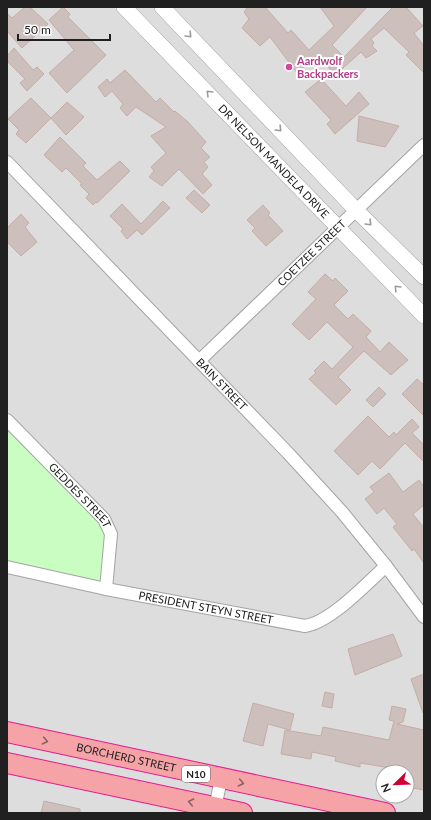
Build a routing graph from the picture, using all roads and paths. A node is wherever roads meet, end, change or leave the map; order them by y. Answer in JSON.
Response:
{"nodes":[{"id":1,"x":124,"y":7,"type":"edge"},
{"id":2,"x":162,"y":7,"type":"edge"},
{"id":3,"x":424,"y":144,"type":"edge"},
{"id":4,"x":7,"y":162,"type":"edge"},
{"id":5,"x":356,"y":210,"type":"junction"},
{"id":6,"x":337,"y":227,"type":"junction"},
{"id":7,"x":424,"y":277,"type":"edge"},
{"id":8,"x":424,"y":316,"type":"edge"},
{"id":9,"x":200,"y":361,"type":"junction"},
{"id":10,"x":7,"y":420,"type":"edge"},
{"id":11,"x":386,"y":566,"type":"junction"},
{"id":12,"x":7,"y":567,"type":"edge"},
{"id":13,"x":106,"y":589,"type":"junction"},
{"id":14,"x":424,"y":617,"type":"edge"},
{"id":15,"x":7,"y":732,"type":"edge"},
{"id":16,"x":7,"y":763,"type":"edge"},
{"id":17,"x":221,"y":779,"type":"junction"},
{"id":18,"x":214,"y":810,"type":"edge"},
{"id":19,"x":242,"y":813,"type":"edge"},
{"id":20,"x":385,"y":813,"type":"edge"}],
"edges":[{"from":6,"to":1,"type":"street","name":"DR NELSON MANDELA DRIVE","one_way":true},
{"from":2,"to":5,"type":"street","one_way":true},
{"from":3,"to":5,"type":"street","name":"COETZEE STREET"},
{"from":4,"to":9,"type":"street","name":"BAIN STREET"},
{"from":5,"to":6,"type":"street","name":"COETZEE STREET"},
{"from":5,"to":7,"type":"street","one_way":true},
{"from":8,"to":6,"type":"street","name":"DR NELSON MANDELA DRIVE","one_way":true},
{"from":6,"to":9,"type":"street","name":"COETZEE STREET"},
{"from":9,"to":11,"type":"street","name":"BAIN STREET"},
{"from":10,"to":13,"type":"street","name":"GEDDES STREET"},
{"from":11,"to":13,"type":"street","name":"PRESIDENT STEYN STREET"},
{"from":11,"to":14,"type":"street","name":"BAIN STREET"},
{"from":12,"to":13,"type":"street","name":"PRESIDENT STEYN STREET"},
{"from":15,"to":17,"type":"highway","name":"BORCHERD STREET","number":"N10","one_way":true},
{"from":18,"to":16,"type":"highway","one_way":true},
{"from":17,"to":18,"type":"street"},
{"from":17,"to":20,"type":"highway","name":"BORCHERD STREET","number":"N10","one_way":true},
{"from":18,"to":19,"type":"highway"}]}
